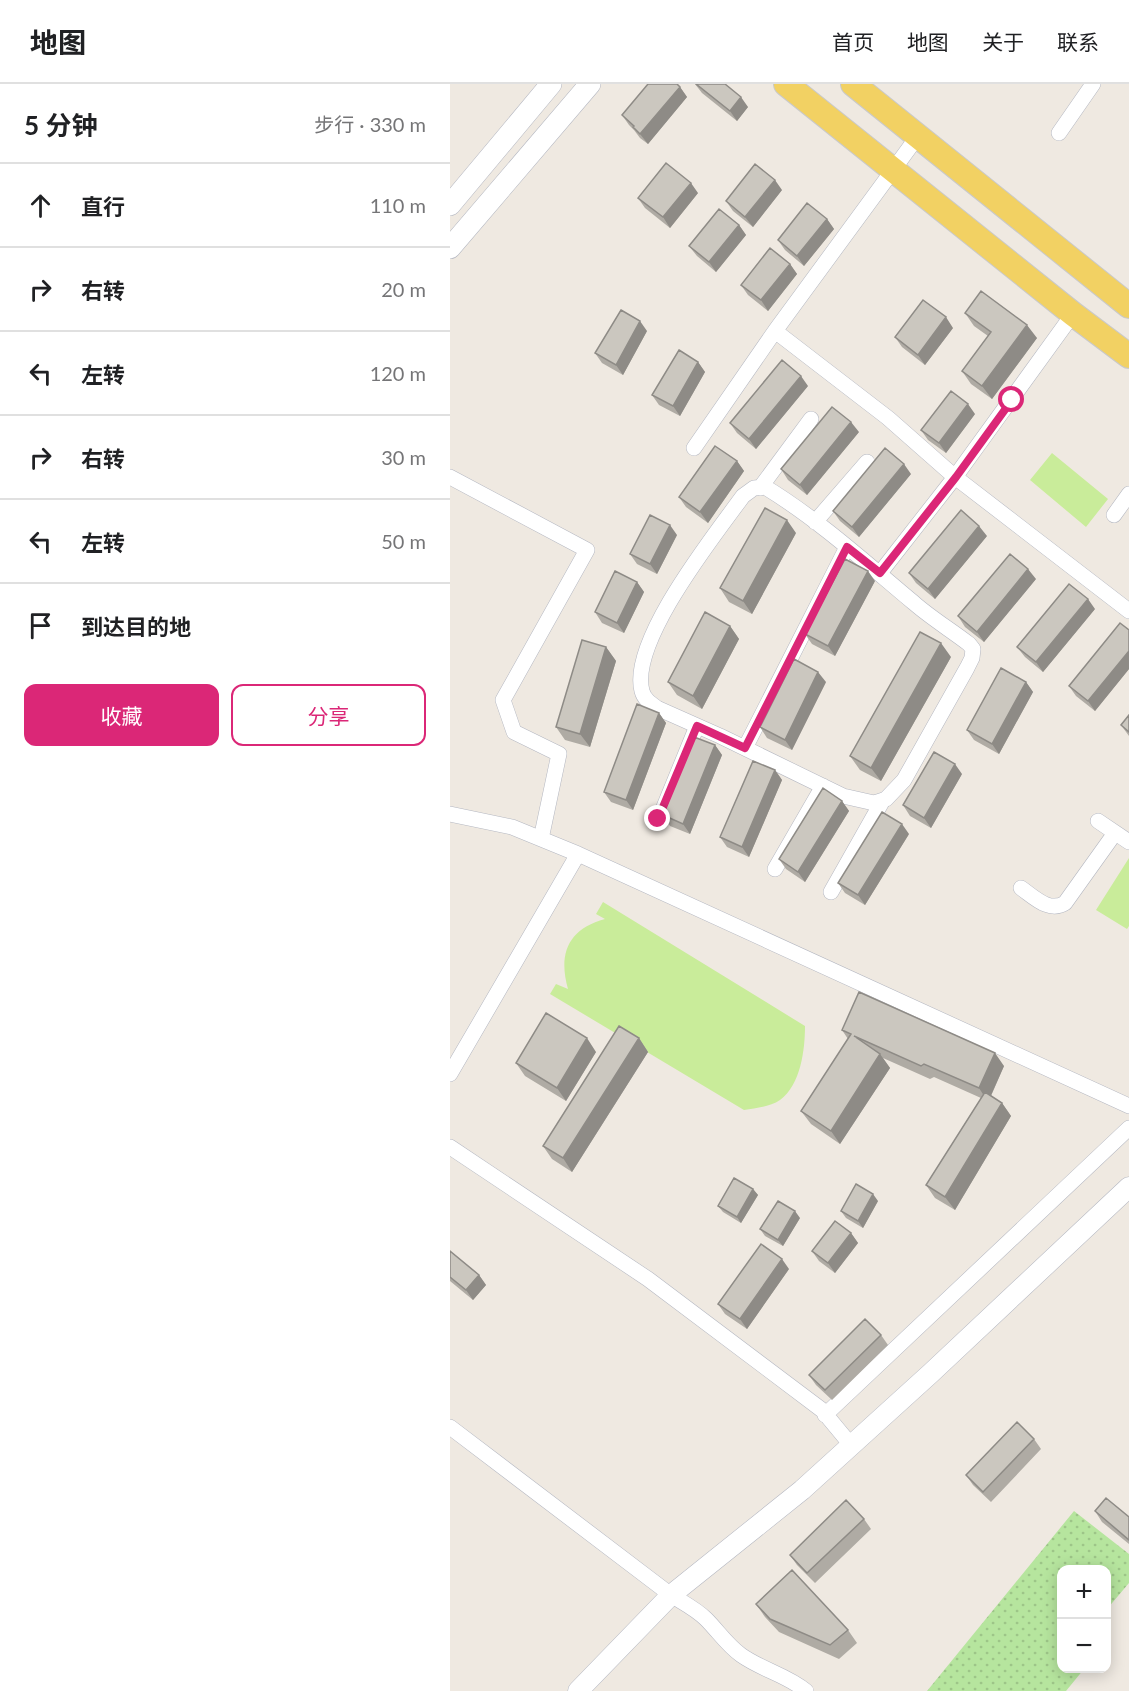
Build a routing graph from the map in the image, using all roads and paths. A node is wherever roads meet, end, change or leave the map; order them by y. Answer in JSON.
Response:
{"nodes":[{"id":1,"x":551,"y":84,"type":"edge"},
{"id":2,"x":590,"y":84,"type":"edge"},
{"id":3,"x":786,"y":84,"type":"edge"},
{"id":4,"x":853,"y":84,"type":"edge"},
{"id":5,"x":1094,"y":84,"type":"edge"},
{"id":6,"x":1059,"y":133,"type":"dead end"},
{"id":7,"x":918,"y":136,"type":"junction"},
{"id":8,"x":894,"y":171,"type":"junction"},
{"id":9,"x":450,"y":205,"type":"edge"},
{"id":10,"x":450,"y":248,"type":"edge"},
{"id":11,"x":1129,"y":306,"type":"edge"},
{"id":12,"x":1073,"y":314,"type":"junction"},
{"id":13,"x":775,"y":331,"type":"junction"},
{"id":14,"x":1129,"y":356,"type":"edge"},
{"id":15,"x":811,"y":419,"type":"dead end"},
{"id":16,"x":694,"y":448,"type":"dead end"},
{"id":17,"x":867,"y":462,"type":"dead end"},
{"id":18,"x":450,"y":477,"type":"edge"},
{"id":19,"x":956,"y":477,"type":"junction"},
{"id":20,"x":760,"y":488,"type":"junction"},
{"id":21,"x":1129,"y":494,"type":"edge"},
{"id":22,"x":1114,"y":514,"type":"dead end"},
{"id":23,"x":815,"y":522,"type":"junction"},
{"id":24,"x":847,"y":547,"type":"junction"},
{"id":25,"x":880,"y":573,"type":"junction"},
{"id":26,"x":1129,"y":611,"type":"edge"},
{"id":27,"x":642,"y":691,"type":"junction"},
{"id":28,"x":634,"y":712,"type":"edge"},
{"id":29,"x":697,"y":726,"type":"junction"},
{"id":30,"x":745,"y":748,"type":"junction"},
{"id":31,"x":823,"y":786,"type":"junction"},
{"id":32,"x":883,"y":800,"type":"junction"},
{"id":33,"x":450,"y":814,"type":"edge"},
{"id":34,"x":658,"y":819,"type":"dead end"},
{"id":35,"x":1098,"y":821,"type":"dead end"},
{"id":36,"x":1115,"y":833,"type":"junction"},
{"id":37,"x":542,"y":839,"type":"junction"},
{"id":38,"x":1129,"y":842,"type":"edge"},
{"id":39,"x":578,"y":854,"type":"junction"},
{"id":40,"x":775,"y":870,"type":"dead end"},
{"id":41,"x":1021,"y":888,"type":"dead end"},
{"id":42,"x":831,"y":892,"type":"dead end"},
{"id":43,"x":450,"y":1074,"type":"edge"},
{"id":44,"x":1129,"y":1106,"type":"edge"},
{"id":45,"x":1129,"y":1128,"type":"edge"},
{"id":46,"x":450,"y":1147,"type":"edge"},
{"id":47,"x":1129,"y":1186,"type":"edge"},
{"id":48,"x":825,"y":1415,"type":"junction"},
{"id":49,"x":450,"y":1426,"type":"edge"},
{"id":50,"x":851,"y":1446,"type":"junction"},
{"id":51,"x":671,"y":1595,"type":"junction"},
{"id":52,"x":578,"y":1691,"type":"edge"},
{"id":53,"x":806,"y":1691,"type":"edge"}],
"edges":[{"from":1,"to":9,"type":"main road"},
{"from":2,"to":10,"type":"main road"},
{"from":3,"to":8,"type":"main road"},
{"from":4,"to":7,"type":"main road"},
{"from":5,"to":6,"type":"street"},
{"from":7,"to":8,"type":"street"},
{"from":7,"to":11,"type":"main road"},
{"from":8,"to":12,"type":"main road"},
{"from":8,"to":13,"type":"street"},
{"from":12,"to":14,"type":"main road"},
{"from":12,"to":19,"type":"street"},
{"from":13,"to":16,"type":"street"},
{"from":13,"to":19,"type":"street"},
{"from":15,"to":20,"type":"street"},
{"from":17,"to":23,"type":"street"},
{"from":18,"to":37,"type":"street"},
{"from":19,"to":25,"type":"street"},
{"from":19,"to":26,"type":"street"},
{"from":20,"to":23,"type":"street"},
{"from":20,"to":27,"type":"street"},
{"from":21,"to":22,"type":"street"},
{"from":23,"to":24,"type":"street"},
{"from":24,"to":25,"type":"street"},
{"from":24,"to":30,"type":"street"},
{"from":25,"to":32,"type":"street"},
{"from":27,"to":28,"type":"street"},
{"from":27,"to":29,"type":"street"},
{"from":29,"to":30,"type":"street"},
{"from":29,"to":34,"type":"street"},
{"from":30,"to":31,"type":"street"},
{"from":31,"to":32,"type":"street"},
{"from":31,"to":40,"type":"street"},
{"from":32,"to":42,"type":"street"},
{"from":33,"to":37,"type":"street"},
{"from":35,"to":36,"type":"street"},
{"from":36,"to":38,"type":"street"},
{"from":36,"to":41,"type":"street"},
{"from":37,"to":39,"type":"street"},
{"from":39,"to":43,"type":"street"},
{"from":39,"to":44,"type":"street"},
{"from":45,"to":48,"type":"street"},
{"from":46,"to":48,"type":"street"},
{"from":47,"to":50,"type":"street"},
{"from":48,"to":50,"type":"street"},
{"from":49,"to":51,"type":"street"},
{"from":50,"to":51,"type":"street"},
{"from":51,"to":52,"type":"street"},
{"from":51,"to":53,"type":"street"}]}
